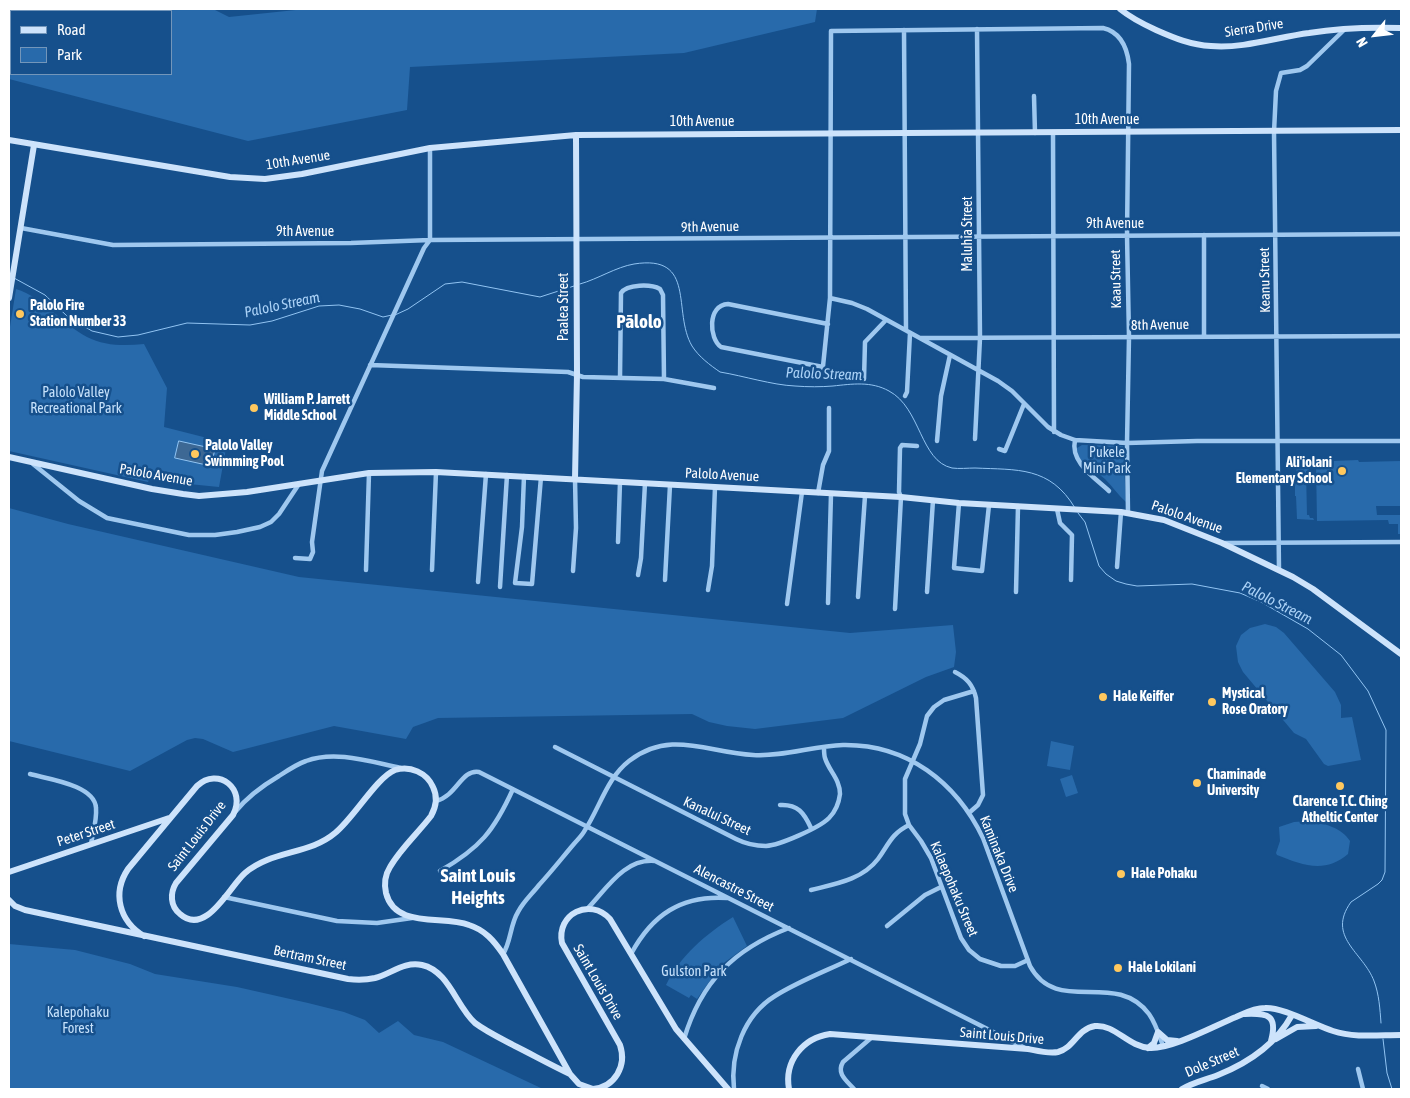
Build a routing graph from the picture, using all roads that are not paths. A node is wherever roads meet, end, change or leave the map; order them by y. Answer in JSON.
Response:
{"nodes":[{"id":1,"x":1120,"y":9,"type":"edge"},
{"id":2,"x":1401,"y":28,"type":"edge"},
{"id":3,"x":978,"y":29,"type":"junction"},
{"id":4,"x":1346,"y":29,"type":"junction"},
{"id":5,"x":904,"y":30,"type":"junction"},
{"id":6,"x":1034,"y":96,"type":"dead end"},
{"id":7,"x":1401,"y":130,"type":"edge"},
{"id":8,"x":1274,"y":132,"type":"junction"},
{"id":9,"x":978,"y":133,"type":"junction"},
{"id":10,"x":1035,"y":133,"type":"junction"},
{"id":11,"x":1053,"y":133,"type":"junction"},
{"id":12,"x":1128,"y":133,"type":"junction"},
{"id":13,"x":830,"y":134,"type":"junction"},
{"id":14,"x":904,"y":134,"type":"junction"},
{"id":15,"x":576,"y":135,"type":"junction"},
{"id":16,"x":9,"y":140,"type":"edge"},
{"id":17,"x":34,"y":144,"type":"junction"},
{"id":18,"x":430,"y":148,"type":"junction"},
{"id":19,"x":21,"y":228,"type":"junction"},
{"id":20,"x":1275,"y":234,"type":"junction"},
{"id":21,"x":1401,"y":234,"type":"edge"},
{"id":22,"x":1127,"y":235,"type":"junction"},
{"id":23,"x":1204,"y":235,"type":"junction"},
{"id":24,"x":979,"y":236,"type":"junction"},
{"id":25,"x":1054,"y":236,"type":"junction"},
{"id":26,"x":830,"y":237,"type":"junction"},
{"id":27,"x":904,"y":237,"type":"junction"},
{"id":28,"x":430,"y":240,"type":"junction"},
{"id":29,"x":576,"y":240,"type":"junction"},
{"id":30,"x":9,"y":298,"type":"edge"},
{"id":31,"x":830,"y":298,"type":"junction"},
{"id":32,"x":886,"y":320,"type":"junction"},
{"id":33,"x":828,"y":324,"type":"junction"},
{"id":34,"x":908,"y":332,"type":"junction"},
{"id":35,"x":1204,"y":336,"type":"junction"},
{"id":36,"x":1401,"y":336,"type":"edge"},
{"id":37,"x":1055,"y":337,"type":"junction"},
{"id":38,"x":1129,"y":337,"type":"junction"},
{"id":39,"x":1276,"y":337,"type":"junction"},
{"id":40,"x":919,"y":338,"type":"junction"},
{"id":41,"x":980,"y":338,"type":"junction"},
{"id":42,"x":950,"y":355,"type":"junction"},
{"id":43,"x":370,"y":365,"type":"junction"},
{"id":44,"x":823,"y":367,"type":"junction"},
{"id":45,"x":979,"y":371,"type":"junction"},
{"id":46,"x":577,"y":374,"type":"junction"},
{"id":47,"x":822,"y":376,"type":"dead end"},
{"id":48,"x":620,"y":378,"type":"junction"},
{"id":49,"x":664,"y":378,"type":"junction"},
{"id":50,"x":864,"y":379,"type":"dead end"},
{"id":51,"x":714,"y":388,"type":"dead end"},
{"id":52,"x":905,"y":396,"type":"dead end"},
{"id":53,"x":1024,"y":404,"type":"junction"},
{"id":54,"x":829,"y":408,"type":"dead end"},
{"id":55,"x":1054,"y":432,"type":"junction"},
{"id":56,"x":975,"y":439,"type":"dead end"},
{"id":57,"x":1075,"y":440,"type":"junction"},
{"id":58,"x":937,"y":441,"type":"dead end"},
{"id":59,"x":1278,"y":441,"type":"junction"},
{"id":60,"x":1401,"y":441,"type":"edge"},
{"id":61,"x":1127,"y":443,"type":"junction"},
{"id":62,"x":917,"y":446,"type":"dead end"},
{"id":63,"x":999,"y":449,"type":"dead end"},
{"id":64,"x":9,"y":457,"type":"edge"},
{"id":65,"x":32,"y":463,"type":"junction"},
{"id":66,"x":436,"y":472,"type":"junction"},
{"id":67,"x":369,"y":473,"type":"junction"},
{"id":68,"x":486,"y":474,"type":"junction"},
{"id":69,"x":507,"y":475,"type":"junction"},
{"id":70,"x":524,"y":476,"type":"junction"},
{"id":71,"x":541,"y":477,"type":"junction"},
{"id":72,"x":575,"y":478,"type":"junction"},
{"id":73,"x":320,"y":481,"type":"junction"},
{"id":74,"x":620,"y":482,"type":"junction"},
{"id":75,"x":645,"y":483,"type":"junction"},
{"id":76,"x":298,"y":484,"type":"junction"},
{"id":77,"x":670,"y":485,"type":"junction"},
{"id":78,"x":715,"y":487,"type":"junction"},
{"id":79,"x":1109,"y":491,"type":"dead end"},
{"id":80,"x":802,"y":492,"type":"junction"},
{"id":81,"x":818,"y":493,"type":"junction"},
{"id":82,"x":831,"y":494,"type":"junction"},
{"id":83,"x":864,"y":496,"type":"junction"},
{"id":84,"x":901,"y":497,"type":"junction"},
{"id":85,"x":933,"y":500,"type":"junction"},
{"id":86,"x":959,"y":503,"type":"junction"},
{"id":87,"x":989,"y":505,"type":"junction"},
{"id":88,"x":1018,"y":506,"type":"junction"},
{"id":89,"x":1057,"y":509,"type":"junction"},
{"id":90,"x":1121,"y":512,"type":"junction"},
{"id":91,"x":1128,"y":513,"type":"junction"},
{"id":92,"x":618,"y":542,"type":"dead end"},
{"id":93,"x":1279,"y":542,"type":"junction"},
{"id":94,"x":1401,"y":542,"type":"edge"},
{"id":95,"x":1222,"y":543,"type":"junction"},
{"id":96,"x":295,"y":558,"type":"dead end"},
{"id":97,"x":1117,"y":567,"type":"dead end"},
{"id":98,"x":366,"y":570,"type":"dead end"},
{"id":99,"x":432,"y":570,"type":"dead end"},
{"id":100,"x":1279,"y":570,"type":"junction"},
{"id":101,"x":572,"y":571,"type":"dead end"},
{"id":102,"x":638,"y":575,"type":"dead end"},
{"id":103,"x":665,"y":580,"type":"dead end"},
{"id":104,"x":1071,"y":580,"type":"dead end"},
{"id":105,"x":478,"y":582,"type":"dead end"},
{"id":106,"x":500,"y":587,"type":"dead end"},
{"id":107,"x":708,"y":590,"type":"dead end"},
{"id":108,"x":927,"y":592,"type":"dead end"},
{"id":109,"x":1016,"y":592,"type":"dead end"},
{"id":110,"x":858,"y":597,"type":"dead end"},
{"id":111,"x":828,"y":603,"type":"dead end"},
{"id":112,"x":787,"y":604,"type":"dead end"},
{"id":113,"x":895,"y":609,"type":"dead end"},
{"id":114,"x":1401,"y":653,"type":"edge"},
{"id":115,"x":955,"y":672,"type":"dead end"},
{"id":116,"x":974,"y":691,"type":"junction"},
{"id":117,"x":555,"y":747,"type":"dead end"},
{"id":118,"x":824,"y":747,"type":"junction"},
{"id":119,"x":912,"y":761,"type":"junction"},
{"id":120,"x":404,"y":769,"type":"junction"},
{"id":121,"x":30,"y":774,"type":"dead end"},
{"id":122,"x":613,"y":777,"type":"junction"},
{"id":123,"x":513,"y":789,"type":"junction"},
{"id":124,"x":436,"y":800,"type":"junction"},
{"id":125,"x":780,"y":805,"type":"dead end"},
{"id":126,"x":970,"y":812,"type":"junction"},
{"id":127,"x":231,"y":817,"type":"junction"},
{"id":128,"x":170,"y":818,"type":"junction"},
{"id":129,"x":909,"y":824,"type":"junction"},
{"id":130,"x":587,"y":826,"type":"junction"},
{"id":131,"x":811,"y":828,"type":"junction"},
{"id":132,"x":92,"y":844,"type":"junction"},
{"id":133,"x":659,"y":861,"type":"junction"},
{"id":134,"x":440,"y":871,"type":"dead end"},
{"id":135,"x":9,"y":872,"type":"edge"},
{"id":136,"x":942,"y":887,"type":"junction"},
{"id":137,"x":811,"y":890,"type":"dead end"},
{"id":138,"x":224,"y":897,"type":"junction"},
{"id":139,"x":730,"y":898,"type":"junction"},
{"id":140,"x":9,"y":900,"type":"edge"},
{"id":141,"x":588,"y":908,"type":"junction"},
{"id":142,"x":413,"y":918,"type":"junction"},
{"id":143,"x":887,"y":926,"type":"dead end"},
{"id":144,"x":790,"y":928,"type":"junction"},
{"id":145,"x":144,"y":936,"type":"junction"},
{"id":146,"x":503,"y":954,"type":"junction"},
{"id":147,"x":631,"y":954,"type":"junction"},
{"id":148,"x":851,"y":959,"type":"junction"},
{"id":149,"x":1028,"y":960,"type":"junction"},
{"id":150,"x":1241,"y":1015,"type":"junction"},
{"id":151,"x":1292,"y":1015,"type":"junction"},
{"id":152,"x":1320,"y":1026,"type":"junction"},
{"id":153,"x":1158,"y":1032,"type":"junction"},
{"id":154,"x":1398,"y":1035,"type":"edge"},
{"id":155,"x":871,"y":1038,"type":"junction"},
{"id":156,"x":684,"y":1039,"type":"junction"},
{"id":157,"x":1178,"y":1042,"type":"junction"},
{"id":158,"x":1271,"y":1042,"type":"junction"},
{"id":159,"x":1163,"y":1046,"type":"junction"},
{"id":160,"x":1148,"y":1048,"type":"junction"},
{"id":161,"x":1028,"y":1050,"type":"junction"},
{"id":162,"x":1358,"y":1069,"type":"dead end"},
{"id":163,"x":570,"y":1074,"type":"junction"},
{"id":164,"x":1262,"y":1086,"type":"dead end"},
{"id":165,"x":593,"y":1089,"type":"edge"},
{"id":166,"x":602,"y":1089,"type":"edge"},
{"id":167,"x":728,"y":1089,"type":"edge"},
{"id":168,"x":734,"y":1089,"type":"edge"},
{"id":169,"x":789,"y":1089,"type":"edge"},
{"id":170,"x":854,"y":1089,"type":"edge"},
{"id":171,"x":1182,"y":1089,"type":"edge"},
{"id":172,"x":1268,"y":1089,"type":"edge"},
{"id":173,"x":1363,"y":1089,"type":"edge"}],
"edges":[{"from":1,"to":4,"type":"street","name":"Sierra Drive"},
{"from":2,"to":4,"type":"street","name":"Sierra Drive"},
{"from":3,"to":5,"type":"street"},
{"from":3,"to":9,"type":"street","name":"Maluhia Street"},
{"from":3,"to":12,"type":"street","name":"Kaau Street"},
{"from":4,"to":8,"type":"street","name":"Keanu Street"},
{"from":5,"to":13,"type":"street"},
{"from":5,"to":14,"type":"street"},
{"from":6,"to":10,"type":"street"},
{"from":7,"to":8,"type":"street","name":"10th Avenue"},
{"from":8,"to":12,"type":"street","name":"10th Avenue"},
{"from":8,"to":20,"type":"street","name":"Keanu Street"},
{"from":9,"to":10,"type":"street","name":"10th Avenue"},
{"from":9,"to":14,"type":"street","name":"10th Avenue"},
{"from":9,"to":24,"type":"street","name":"Maluhia Street"},
{"from":10,"to":11,"type":"street","name":"10th Avenue"},
{"from":11,"to":12,"type":"street","name":"10th Avenue"},
{"from":11,"to":25,"type":"street"},
{"from":12,"to":22,"type":"street","name":"Kaau Street"},
{"from":13,"to":14,"type":"street","name":"10th Avenue"},
{"from":13,"to":15,"type":"street","name":"10th Avenue"},
{"from":13,"to":26,"type":"street"},
{"from":14,"to":27,"type":"street"},
{"from":15,"to":18,"type":"street","name":"10th Avenue"},
{"from":15,"to":29,"type":"street","name":"Paalea Street"},
{"from":16,"to":17,"type":"street","name":"10th Avenue"},
{"from":17,"to":18,"type":"street","name":"10th Avenue"},
{"from":17,"to":19,"type":"street"},
{"from":18,"to":28,"type":"street"},
{"from":19,"to":28,"type":"street","name":"9th Avenue"},
{"from":19,"to":30,"type":"street"},
{"from":20,"to":21,"type":"street","name":"9th Avenue"},
{"from":20,"to":23,"type":"street","name":"9th Avenue"},
{"from":20,"to":39,"type":"street","name":"Keanu Street"},
{"from":22,"to":23,"type":"street","name":"9th Avenue"},
{"from":22,"to":25,"type":"street","name":"9th Avenue"},
{"from":22,"to":38,"type":"street","name":"Kaau Street"},
{"from":23,"to":35,"type":"street"},
{"from":24,"to":25,"type":"street","name":"9th Avenue"},
{"from":24,"to":27,"type":"street","name":"9th Avenue"},
{"from":24,"to":41,"type":"street","name":"Maluhia Street"},
{"from":25,"to":37,"type":"street"},
{"from":26,"to":27,"type":"street","name":"9th Avenue"},
{"from":26,"to":29,"type":"street","name":"9th Avenue"},
{"from":26,"to":31,"type":"street"},
{"from":27,"to":34,"type":"street"},
{"from":28,"to":29,"type":"street","name":"9th Avenue"},
{"from":28,"to":43,"type":"street"},
{"from":29,"to":46,"type":"street","name":"Paalea Street"},
{"from":31,"to":32,"type":"street"},
{"from":31,"to":33,"type":"street"},
{"from":32,"to":34,"type":"street"},
{"from":32,"to":50,"type":"street"},
{"from":33,"to":44,"type":"street"},
{"from":33,"to":44,"type":"street"},
{"from":34,"to":40,"type":"street"},
{"from":34,"to":52,"type":"street"},
{"from":35,"to":38,"type":"street","name":"8th Avenue"},
{"from":35,"to":39,"type":"street","name":"8th Avenue"},
{"from":36,"to":39,"type":"street","name":"8th Avenue"},
{"from":37,"to":38,"type":"street","name":"8th Avenue"},
{"from":37,"to":41,"type":"street","name":"8th Avenue"},
{"from":37,"to":55,"type":"street"},
{"from":38,"to":61,"type":"street","name":"Kaau Street"},
{"from":39,"to":59,"type":"street","name":"Keanu Street"},
{"from":40,"to":41,"type":"street","name":"8th Avenue"},
{"from":40,"to":42,"type":"street"},
{"from":41,"to":45,"type":"street","name":"Maluhia Street"},
{"from":42,"to":45,"type":"street"},
{"from":42,"to":58,"type":"street"},
{"from":43,"to":46,"type":"street"},
{"from":43,"to":73,"type":"street"},
{"from":44,"to":47,"type":"street"},
{"from":45,"to":53,"type":"street"},
{"from":45,"to":56,"type":"street","name":"Maluhia Street"},
{"from":46,"to":48,"type":"street"},
{"from":46,"to":72,"type":"street","name":"Paalea Street"},
{"from":48,"to":49,"type":"street"},
{"from":48,"to":49,"type":"street"},
{"from":49,"to":51,"type":"street"},
{"from":53,"to":55,"type":"street"},
{"from":53,"to":63,"type":"street"},
{"from":54,"to":81,"type":"street"},
{"from":55,"to":57,"type":"street"},
{"from":57,"to":61,"type":"street"},
{"from":57,"to":79,"type":"street"},
{"from":59,"to":60,"type":"street"},
{"from":59,"to":61,"type":"street"},
{"from":59,"to":93,"type":"street","name":"Keanu Street"},
{"from":61,"to":91,"type":"street","name":"Kaau Street"},
{"from":62,"to":84,"type":"street"},
{"from":64,"to":65,"type":"street","name":"Palolo Avenue"},
{"from":65,"to":76,"type":"street","name":"Palolo Avenue"},
{"from":65,"to":76,"type":"street"},
{"from":66,"to":67,"type":"street","name":"Palolo Avenue"},
{"from":66,"to":68,"type":"street","name":"Palolo Avenue"},
{"from":66,"to":99,"type":"street"},
{"from":67,"to":73,"type":"street","name":"Palolo Avenue"},
{"from":67,"to":98,"type":"street"},
{"from":68,"to":69,"type":"street","name":"Palolo Avenue"},
{"from":68,"to":105,"type":"street"},
{"from":69,"to":70,"type":"street","name":"Palolo Avenue"},
{"from":69,"to":106,"type":"street"},
{"from":70,"to":71,"type":"street","name":"Palolo Avenue"},
{"from":70,"to":71,"type":"street"},
{"from":71,"to":72,"type":"street","name":"Palolo Avenue"},
{"from":72,"to":74,"type":"street","name":"Palolo Avenue"},
{"from":72,"to":101,"type":"street"},
{"from":73,"to":76,"type":"street","name":"Palolo Avenue"},
{"from":73,"to":96,"type":"street"},
{"from":74,"to":75,"type":"street","name":"Palolo Avenue"},
{"from":74,"to":92,"type":"street"},
{"from":75,"to":77,"type":"street","name":"Palolo Avenue"},
{"from":75,"to":102,"type":"street"},
{"from":77,"to":78,"type":"street","name":"Palolo Avenue"},
{"from":77,"to":103,"type":"street"},
{"from":78,"to":80,"type":"street","name":"Palolo Avenue"},
{"from":78,"to":107,"type":"street"},
{"from":80,"to":81,"type":"street","name":"Palolo Avenue"},
{"from":80,"to":112,"type":"street"},
{"from":81,"to":82,"type":"street","name":"Palolo Avenue"},
{"from":82,"to":83,"type":"street","name":"Palolo Avenue"},
{"from":82,"to":111,"type":"street"},
{"from":83,"to":84,"type":"street","name":"Palolo Avenue"},
{"from":83,"to":110,"type":"street"},
{"from":84,"to":85,"type":"street","name":"Palolo Avenue"},
{"from":84,"to":113,"type":"street"},
{"from":85,"to":86,"type":"street","name":"Palolo Avenue"},
{"from":85,"to":108,"type":"street"},
{"from":86,"to":87,"type":"street","name":"Palolo Avenue"},
{"from":86,"to":87,"type":"street"},
{"from":87,"to":88,"type":"street","name":"Palolo Avenue"},
{"from":88,"to":89,"type":"street","name":"Palolo Avenue"},
{"from":88,"to":109,"type":"street"},
{"from":89,"to":90,"type":"street","name":"Palolo Avenue"},
{"from":89,"to":104,"type":"street"},
{"from":90,"to":91,"type":"street","name":"Palolo Avenue"},
{"from":90,"to":97,"type":"street"},
{"from":91,"to":95,"type":"street","name":"Palolo Avenue"},
{"from":93,"to":94,"type":"street"},
{"from":93,"to":95,"type":"street"},
{"from":93,"to":100,"type":"street","name":"Keanu Street"},
{"from":95,"to":100,"type":"street","name":"Palolo Avenue"},
{"from":100,"to":114,"type":"street","name":"Palolo Avenue"},
{"from":115,"to":116,"type":"street"},
{"from":116,"to":119,"type":"street","name":"Kalaepohaku Street"},
{"from":116,"to":126,"type":"street"},
{"from":117,"to":122,"type":"street","name":"Kanalui Street"},
{"from":118,"to":119,"type":"street","name":"Kaminaka Drive"},
{"from":118,"to":122,"type":"street","name":"Kaminaka Drive"},
{"from":118,"to":131,"type":"street","name":"Kanalui Street"},
{"from":119,"to":126,"type":"street","name":"Kaminaka Drive"},
{"from":119,"to":129,"type":"street","name":"Kalaepohaku Street"},
{"from":120,"to":124,"type":"street"},
{"from":120,"to":127,"type":"street"},
{"from":120,"to":138,"type":"street","name":"Saint Louis Drive"},
{"from":121,"to":132,"type":"street"},
{"from":122,"to":130,"type":"street","name":"Kaminaka Drive"},
{"from":122,"to":131,"type":"street","name":"Kanalui Street"},
{"from":123,"to":124,"type":"street","name":"Alencastre Street"},
{"from":123,"to":130,"type":"street","name":"Alencastre Street"},
{"from":123,"to":134,"type":"street"},
{"from":124,"to":142,"type":"street","name":"Saint Louis Drive"},
{"from":125,"to":131,"type":"street"},
{"from":126,"to":149,"type":"street","name":"Kaminaka Drive"},
{"from":127,"to":128,"type":"street","name":"Saint Louis Drive"},
{"from":127,"to":138,"type":"street","name":"Saint Louis Drive"},
{"from":128,"to":132,"type":"street","name":"Peter Street"},
{"from":128,"to":145,"type":"street","name":"Saint Louis Drive"},
{"from":129,"to":136,"type":"street","name":"Kalaepohaku Street"},
{"from":129,"to":137,"type":"street"},
{"from":130,"to":133,"type":"street","name":"Alencastre Street"},
{"from":130,"to":146,"type":"street","name":"Kaminaka Drive"},
{"from":132,"to":135,"type":"street","name":"Peter Street"},
{"from":133,"to":139,"type":"street","name":"Alencastre Street"},
{"from":133,"to":141,"type":"street"},
{"from":136,"to":143,"type":"street"},
{"from":136,"to":149,"type":"street","name":"Kalaepohaku Street"},
{"from":138,"to":142,"type":"street"},
{"from":139,"to":144,"type":"street","name":"Alencastre Street"},
{"from":139,"to":147,"type":"street"},
{"from":140,"to":145,"type":"street","name":"Bertram Street"},
{"from":141,"to":147,"type":"street"},
{"from":141,"to":166,"type":"street","name":"Saint Louis Drive"},
{"from":142,"to":146,"type":"street","name":"Saint Louis Drive"},
{"from":144,"to":148,"type":"street","name":"Alencastre Street"},
{"from":144,"to":156,"type":"street"},
{"from":145,"to":163,"type":"street","name":"Bertram Street"},
{"from":146,"to":163,"type":"street","name":"Saint Louis Drive"},
{"from":147,"to":156,"type":"street"},
{"from":148,"to":161,"type":"street","name":"Alencastre Street"},
{"from":148,"to":168,"type":"street"},
{"from":149,"to":153,"type":"street","name":"Kaminaka Drive"},
{"from":150,"to":151,"type":"street","name":"Saint Louis Drive"},
{"from":150,"to":157,"type":"street","name":"Saint Louis Drive"},
{"from":150,"to":158,"type":"street"},
{"from":151,"to":152,"type":"street","name":"Saint Louis Drive"},
{"from":151,"to":158,"type":"street","name":"Dole Street"},
{"from":152,"to":154,"type":"street","name":"Saint Louis Drive"},
{"from":152,"to":158,"type":"street"},
{"from":153,"to":157,"type":"street"},
{"from":153,"to":159,"type":"street","name":"Kaminaka Drive"},
{"from":153,"to":160,"type":"street"},
{"from":155,"to":161,"type":"street","name":"Saint Louis Drive"},
{"from":155,"to":169,"type":"street","name":"Saint Louis Drive"},
{"from":155,"to":170,"type":"street"},
{"from":156,"to":167,"type":"street"},
{"from":157,"to":159,"type":"street","name":"Saint Louis Drive"},
{"from":158,"to":171,"type":"street","name":"Dole Street"},
{"from":159,"to":160,"type":"street","name":"Saint Louis Drive"},
{"from":160,"to":161,"type":"street","name":"Saint Louis Drive"},
{"from":162,"to":173,"type":"street"},
{"from":163,"to":165,"type":"street","name":"Saint Louis Drive"},
{"from":164,"to":172,"type":"street"},
{"from":165,"to":166,"type":"street","name":"Saint Louis Drive"}]}
